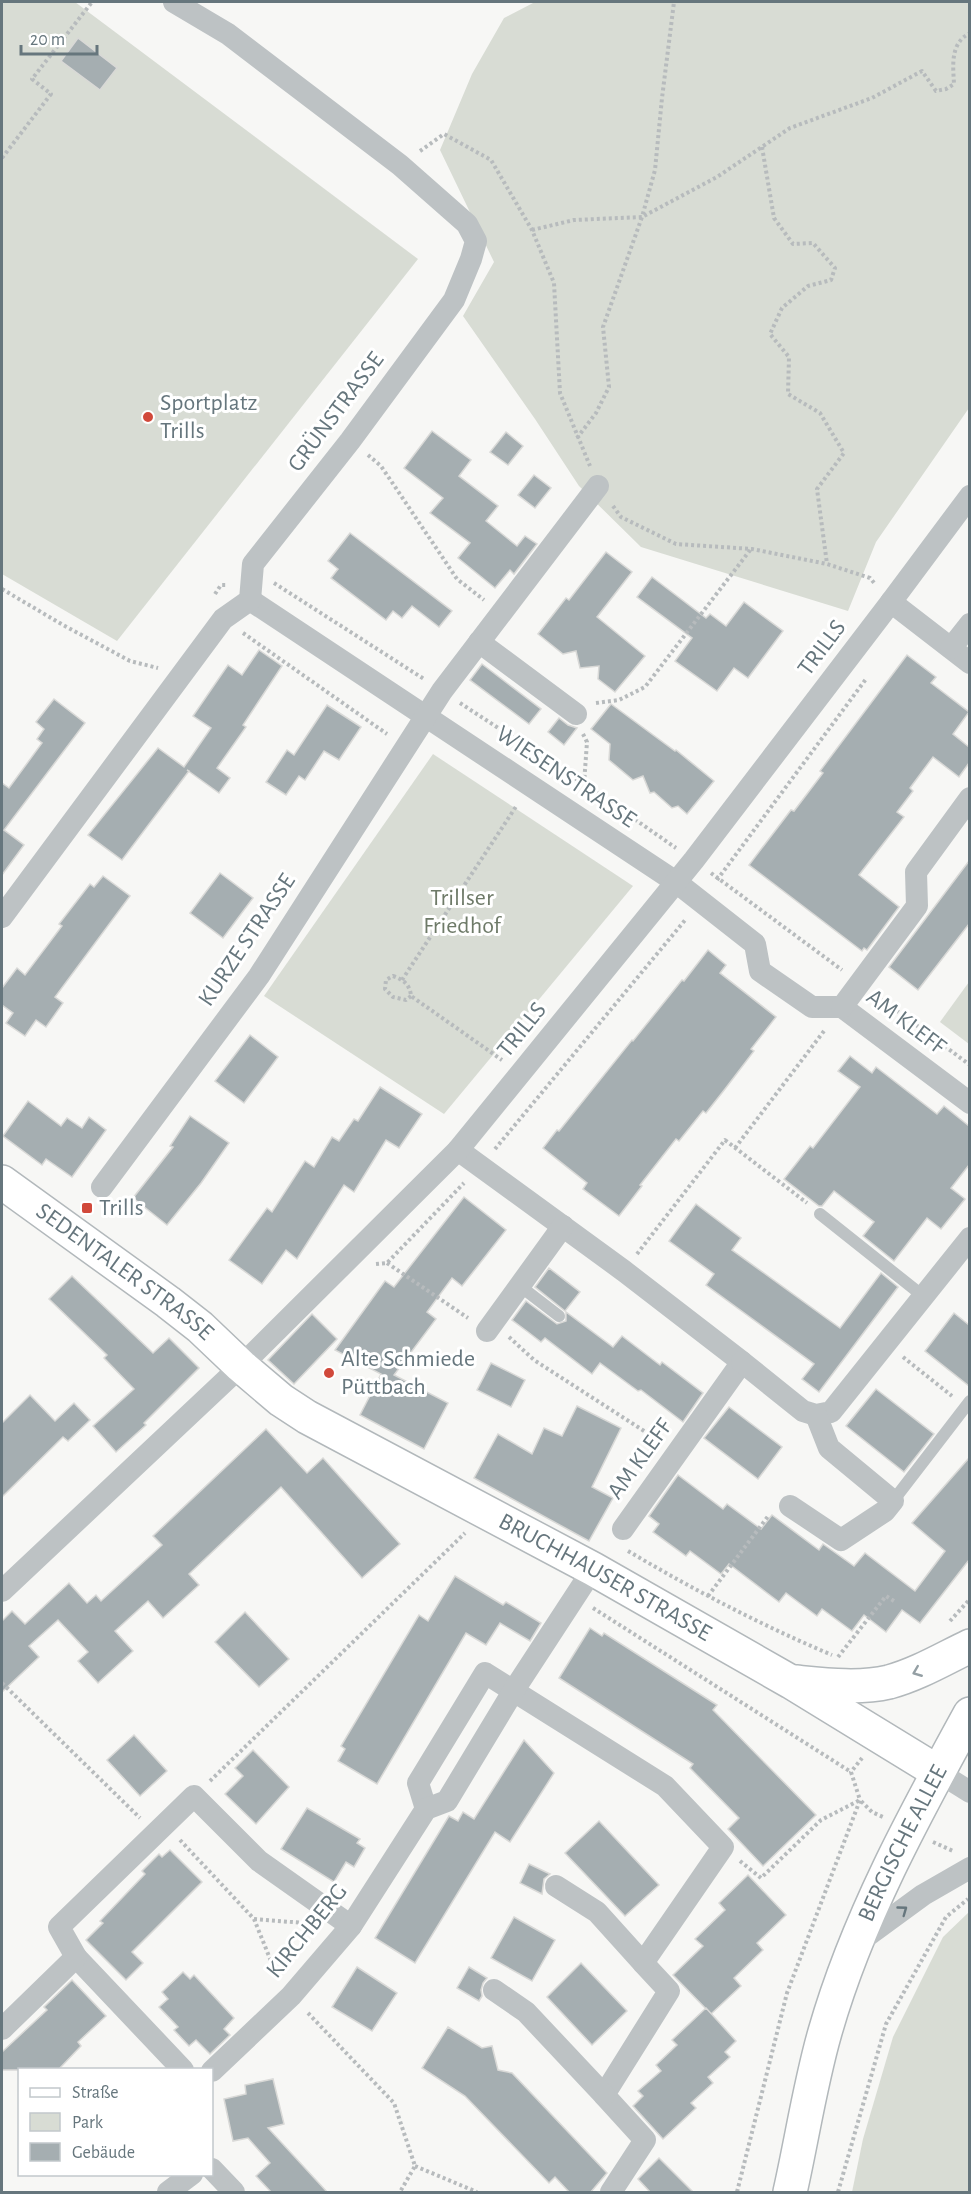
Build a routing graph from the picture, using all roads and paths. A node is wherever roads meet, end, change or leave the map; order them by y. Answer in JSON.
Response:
{"nodes":[{"id":1,"x":92,"y":2,"type":"edge"},
{"id":2,"x":174,"y":2,"type":"edge"},
{"id":3,"x":674,"y":2,"type":"edge"},
{"id":4,"x":969,"y":33,"type":"edge"},
{"id":5,"x":762,"y":147,"type":"junction"},
{"id":6,"x":2,"y":158,"type":"edge"},
{"id":7,"x":400,"y":165,"type":"junction"},
{"id":8,"x":642,"y":217,"type":"junction"},
{"id":9,"x":532,"y":230,"type":"junction"},
{"id":10,"x":577,"y":438,"type":"junction"},
{"id":11,"x":350,"y":441,"type":"junction"},
{"id":12,"x":598,"y":486,"type":"junction"},
{"id":13,"x":969,"y":496,"type":"edge"},
{"id":14,"x":752,"y":549,"type":"junction"},
{"id":15,"x":827,"y":564,"type":"junction"},
{"id":16,"x":221,"y":585,"type":"dead end"},
{"id":17,"x":2,"y":589,"type":"edge"},
{"id":18,"x":214,"y":595,"type":"dead end"},
{"id":19,"x":250,"y":600,"type":"junction"},
{"id":20,"x":891,"y":602,"type":"junction"},
{"id":21,"x":502,"y":613,"type":"junction"},
{"id":22,"x":223,"y":619,"type":"junction"},
{"id":23,"x":969,"y":624,"type":"edge"},
{"id":24,"x":479,"y":642,"type":"junction"},
{"id":25,"x":951,"y":648,"type":"junction"},
{"id":26,"x":969,"y":663,"type":"edge"},
{"id":27,"x":159,"y":668,"type":"dead end"},
{"id":28,"x":576,"y":714,"type":"junction"},
{"id":29,"x":426,"y":716,"type":"junction"},
{"id":30,"x":405,"y":746,"type":"junction"},
{"id":31,"x":584,"y":784,"type":"dead end"},
{"id":32,"x":530,"y":785,"type":"junction"},
{"id":33,"x":969,"y":798,"type":"edge"},
{"id":34,"x":676,"y":882,"type":"junction"},
{"id":35,"x":2,"y":917,"type":"edge"},
{"id":36,"x":402,"y":980,"type":"junction"},
{"id":37,"x":411,"y":996,"type":"junction"},
{"id":38,"x":842,"y":1007,"type":"junction"},
{"id":39,"x":521,"y":1074,"type":"junction"},
{"id":40,"x":969,"y":1103,"type":"edge"},
{"id":41,"x":735,"y":1148,"type":"junction"},
{"id":42,"x":458,"y":1150,"type":"junction"},
{"id":43,"x":2,"y":1182,"type":"edge"},
{"id":44,"x":102,"y":1187,"type":"dead end"},
{"id":45,"x":820,"y":1214,"type":"joint"},
{"id":46,"x":563,"y":1226,"type":"junction"},
{"id":47,"x":966,"y":1251,"type":"edge"},
{"id":48,"x":387,"y":1263,"type":"dead end"},
{"id":49,"x":624,"y":1271,"type":"junction"},
{"id":50,"x":520,"y":1286,"type":"junction"},
{"id":51,"x":924,"y":1296,"type":"junction"},
{"id":52,"x":559,"y":1316,"type":"dead end"},
{"id":53,"x":490,"y":1327,"type":"junction"},
{"id":54,"x":886,"y":1344,"type":"junction"},
{"id":55,"x":742,"y":1362,"type":"junction"},
{"id":56,"x":241,"y":1366,"type":"junction"},
{"id":57,"x":967,"y":1404,"type":"edge"},
{"id":58,"x":816,"y":1415,"type":"junction"},
{"id":59,"x":677,"y":1453,"type":"junction"},
{"id":60,"x":893,"y":1501,"type":"junction"},
{"id":61,"x":790,"y":1506,"type":"joint"},
{"id":62,"x":487,"y":1511,"type":"junction"},
{"id":63,"x":623,"y":1538,"type":"joint"},
{"id":64,"x":593,"y":1569,"type":"junction"},
{"id":65,"x":2,"y":1591,"type":"edge"},
{"id":66,"x":574,"y":1596,"type":"junction"},
{"id":67,"x":708,"y":1596,"type":"junction"},
{"id":68,"x":969,"y":1599,"type":"edge"},
{"id":69,"x":894,"y":1601,"type":"dead end"},
{"id":70,"x":957,"y":1637,"type":"edge"},
{"id":71,"x":837,"y":1657,"type":"junction"},
{"id":72,"x":849,"y":1659,"type":"dead end"},
{"id":73,"x":791,"y":1682,"type":"junction"},
{"id":74,"x":2,"y":1683,"type":"edge"},
{"id":75,"x":514,"y":1690,"type":"junction"},
{"id":76,"x":969,"y":1714,"type":"edge"},
{"id":77,"x":880,"y":1736,"type":"junction"},
{"id":78,"x":851,"y":1772,"type":"junction"},
{"id":79,"x":938,"y":1772,"type":"junction"},
{"id":80,"x":969,"y":1792,"type":"edge"},
{"id":81,"x":194,"y":1796,"type":"junction"},
{"id":82,"x":860,"y":1800,"type":"junction"},
{"id":83,"x":426,"y":1809,"type":"junction"},
{"id":84,"x":156,"y":1833,"type":"junction"},
{"id":85,"x":723,"y":1847,"type":"junction"},
{"id":86,"x":969,"y":1868,"type":"edge"},
{"id":87,"x":556,"y":1886,"type":"dead end"},
{"id":88,"x":969,"y":1897,"type":"edge"},
{"id":89,"x":351,"y":1926,"type":"junction"},
{"id":90,"x":855,"y":1945,"type":"junction"},
{"id":91,"x":76,"y":1957,"type":"junction"},
{"id":92,"x":643,"y":1963,"type":"junction"},
{"id":93,"x":495,"y":1990,"type":"dead end"},
{"id":94,"x":2,"y":2029,"type":"edge"},
{"id":95,"x":181,"y":2068,"type":"edge"},
{"id":96,"x":213,"y":2070,"type":"edge"},
{"id":97,"x":604,"y":2095,"type":"junction"},
{"id":98,"x":415,"y":2166,"type":"dead end"},
{"id":99,"x":213,"y":2170,"type":"edge"},
{"id":100,"x":191,"y":2176,"type":"edge"},
{"id":101,"x":168,"y":2193,"type":"edge"},
{"id":102,"x":234,"y":2193,"type":"edge"},
{"id":103,"x":477,"y":2193,"type":"edge"},
{"id":104,"x":611,"y":2193,"type":"edge"},
{"id":105,"x":737,"y":2193,"type":"edge"},
{"id":106,"x":790,"y":2193,"type":"edge"},
{"id":107,"x":838,"y":2193,"type":"edge"}],
"edges":[{"from":1,"to":6,"type":"path"},
{"from":2,"to":7,"type":"street","name":"GRÜNSTRASSE"},
{"from":3,"to":8,"type":"path"},
{"from":4,"to":5,"type":"path"},
{"from":5,"to":8,"type":"path"},
{"from":5,"to":15,"type":"path"},
{"from":7,"to":9,"type":"path"},
{"from":7,"to":11,"type":"street","name":"GRÜNSTRASSE"},
{"from":8,"to":9,"type":"path"},
{"from":8,"to":10,"type":"path"},
{"from":9,"to":10,"type":"path"},
{"from":10,"to":12,"type":"path"},
{"from":11,"to":19,"type":"street","name":"GRÜNSTRASSE"},
{"from":11,"to":21,"type":"path"},
{"from":12,"to":14,"type":"path"},
{"from":12,"to":21,"type":"street"},
{"from":13,"to":20,"type":"street","name":"TRILLS"},
{"from":14,"to":15,"type":"path"},
{"from":14,"to":28,"type":"path"},
{"from":15,"to":20,"type":"path"},
{"from":16,"to":18,"type":"path"},
{"from":17,"to":27,"type":"path"},
{"from":19,"to":22,"type":"street"},
{"from":19,"to":29,"type":"street","name":"WIESENSTRASSE"},
{"from":20,"to":25,"type":"street"},
{"from":20,"to":34,"type":"street","name":"TRILLS"},
{"from":21,"to":24,"type":"street"},
{"from":22,"to":30,"type":"path"},
{"from":22,"to":35,"type":"street"},
{"from":23,"to":25,"type":"street"},
{"from":24,"to":28,"type":"street"},
{"from":24,"to":29,"type":"street"},
{"from":25,"to":26,"type":"street"},
{"from":28,"to":31,"type":"path"},
{"from":29,"to":30,"type":"street","name":"KURZE STRASSE"},
{"from":29,"to":32,"type":"street","name":"WIESENSTRASSE"},
{"from":30,"to":44,"type":"street","name":"KURZE STRASSE"},
{"from":32,"to":34,"type":"street","name":"WIESENSTRASSE"},
{"from":32,"to":36,"type":"path"},
{"from":33,"to":38,"type":"street"},
{"from":34,"to":38,"type":"street","name":"AM KLEFF"},
{"from":34,"to":39,"type":"street","name":"TRILLS"},
{"from":36,"to":37,"type":"path"},
{"from":36,"to":37,"type":"path"},
{"from":37,"to":39,"type":"path"},
{"from":38,"to":40,"type":"street","name":"AM KLEFF"},
{"from":38,"to":41,"type":"path"},
{"from":39,"to":42,"type":"street","name":"TRILLS"},
{"from":41,"to":45,"type":"path"},
{"from":41,"to":49,"type":"path"},
{"from":42,"to":46,"type":"street"},
{"from":42,"to":56,"type":"street","name":"TRILLS"},
{"from":43,"to":56,"type":"street","name":"SEDENTALER STRASSE"},
{"from":45,"to":51,"type":"lane"},
{"from":46,"to":49,"type":"street"},
{"from":46,"to":50,"type":"street"},
{"from":47,"to":51,"type":"street"},
{"from":48,"to":53,"type":"path"},
{"from":49,"to":55,"type":"street"},
{"from":50,"to":52,"type":"lane"},
{"from":50,"to":53,"type":"street"},
{"from":51,"to":54,"type":"street"},
{"from":53,"to":59,"type":"path"},
{"from":54,"to":57,"type":"path"},
{"from":54,"to":58,"type":"street"},
{"from":55,"to":58,"type":"street"},
{"from":55,"to":59,"type":"street","name":"AM KLEFF"},
{"from":56,"to":62,"type":"street","name":"BRUCHHAUSER STRASSE"},
{"from":56,"to":65,"type":"street","name":"TRILLS"},
{"from":57,"to":60,"type":"lane"},
{"from":58,"to":60,"type":"street"},
{"from":59,"to":63,"type":"street","name":"AM KLEFF"},
{"from":60,"to":61,"type":"street"},
{"from":61,"to":67,"type":"path"},
{"from":62,"to":64,"type":"street","name":"BRUCHHAUSER STRASSE"},
{"from":62,"to":81,"type":"path"},
{"from":63,"to":67,"type":"path"},
{"from":64,"to":66,"type":"street","name":"KIRCHBERG"},
{"from":64,"to":73,"type":"street","name":"BRUCHHAUSER STRASSE"},
{"from":66,"to":75,"type":"street","name":"KIRCHBERG"},
{"from":66,"to":78,"type":"path"},
{"from":67,"to":71,"type":"path"},
{"from":68,"to":70,"type":"path"},
{"from":69,"to":71,"type":"path"},
{"from":70,"to":73,"type":"street","one_way":true},
{"from":71,"to":72,"type":"path"},
{"from":73,"to":77,"type":"street","name":"BRUCHHAUSER STRASSE"},
{"from":74,"to":84,"type":"path"},
{"from":75,"to":83,"type":"street","name":"KIRCHBERG"},
{"from":75,"to":83,"type":"street"},
{"from":75,"to":85,"type":"street"},
{"from":76,"to":79,"type":"street","name":"BERGISCHE ALLEE"},
{"from":77,"to":78,"type":"path"},
{"from":77,"to":79,"type":"street","name":"BRUCHHAUSER STRASSE"},
{"from":78,"to":82,"type":"path"},
{"from":79,"to":80,"type":"street","name":"BRUCHHAUSER STRASSE"},
{"from":79,"to":90,"type":"street","name":"BERGISCHE ALLEE"},
{"from":81,"to":84,"type":"street"},
{"from":81,"to":89,"type":"street"},
{"from":82,"to":85,"type":"path"},
{"from":82,"to":105,"type":"path"},
{"from":83,"to":89,"type":"street","name":"KIRCHBERG"},
{"from":84,"to":91,"type":"street"},
{"from":85,"to":92,"type":"street"},
{"from":90,"to":86,"type":"street","name":"BERGISCHE ALLEE","one_way":true},
{"from":87,"to":92,"type":"street"},
{"from":88,"to":107,"type":"path"},
{"from":89,"to":96,"type":"street","name":"KIRCHBERG"},
{"from":90,"to":106,"type":"street","name":"BERGISCHE ALLEE"},
{"from":91,"to":94,"type":"street"},
{"from":91,"to":95,"type":"street"},
{"from":92,"to":97,"type":"street"},
{"from":93,"to":97,"type":"street"},
{"from":97,"to":104,"type":"street"},
{"from":98,"to":103,"type":"path"},
{"from":99,"to":102,"type":"street"},
{"from":100,"to":101,"type":"street"}]}
